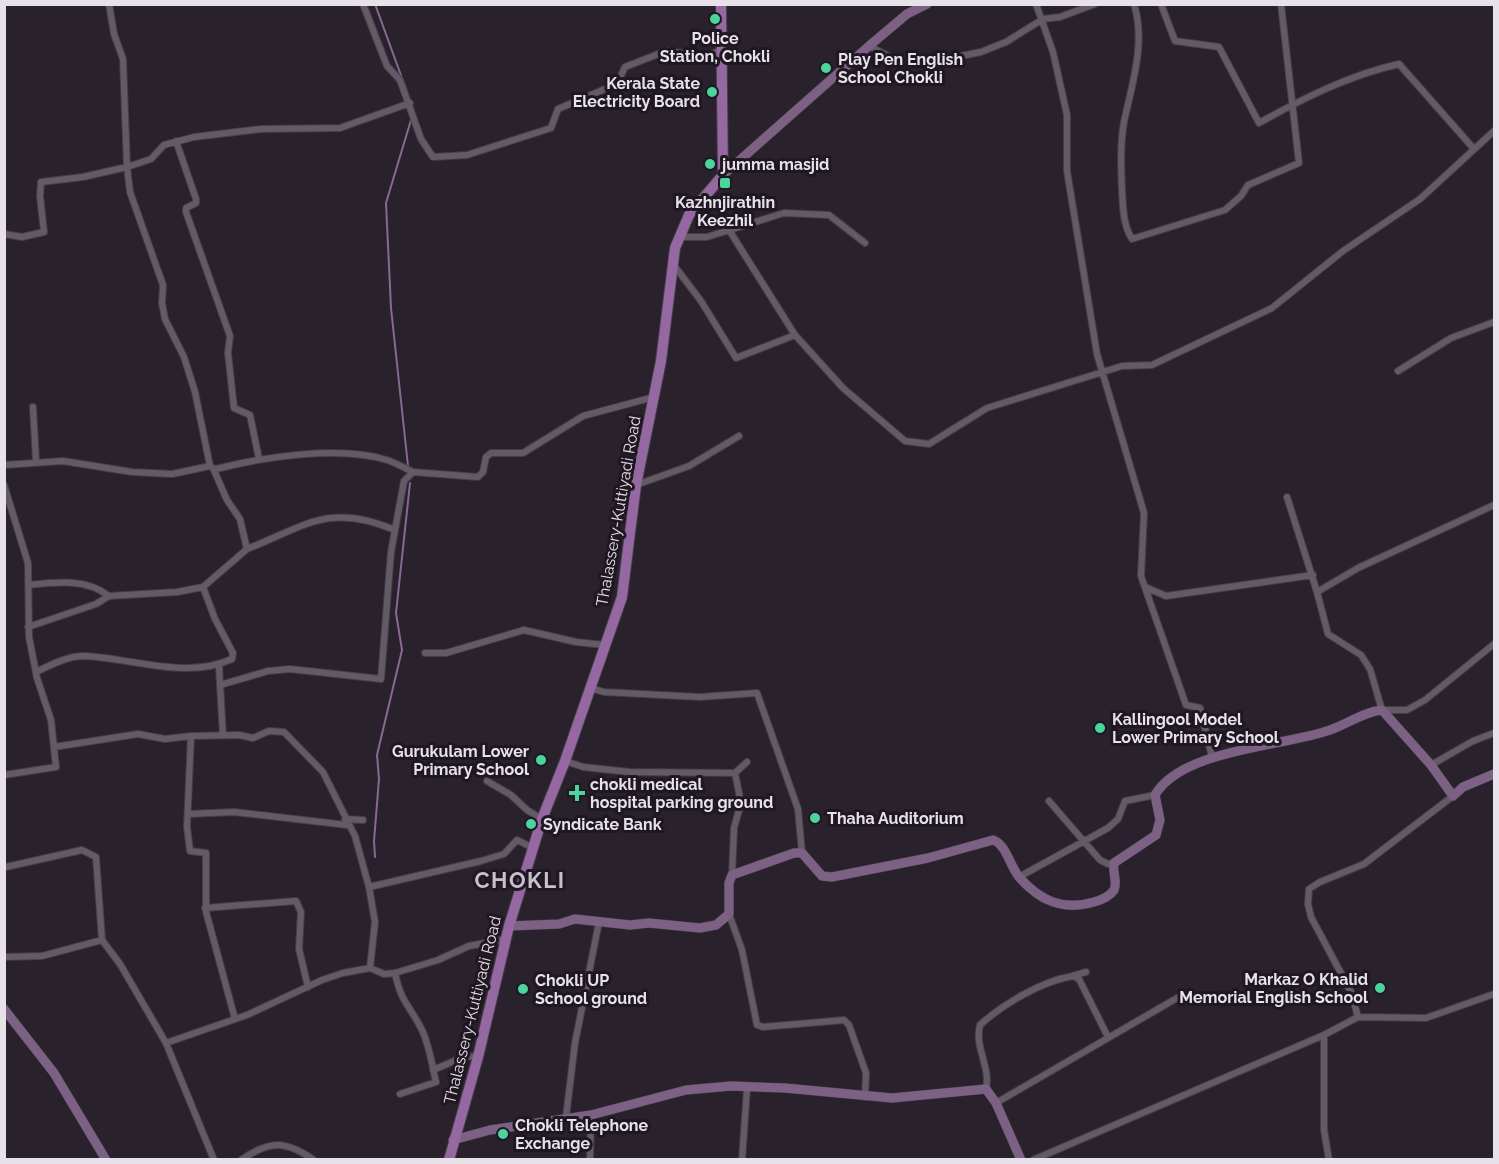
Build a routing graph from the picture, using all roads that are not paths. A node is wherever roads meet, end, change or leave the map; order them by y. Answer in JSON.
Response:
{"nodes":[{"id":1,"x":109,"y":4,"type":"edge"},
{"id":2,"x":363,"y":4,"type":"edge"},
{"id":3,"x":721,"y":4,"type":"edge"},
{"id":4,"x":1036,"y":4,"type":"edge"},
{"id":5,"x":1095,"y":4,"type":"edge"},
{"id":6,"x":1161,"y":4,"type":"edge"},
{"id":7,"x":1281,"y":4,"type":"edge"},
{"id":8,"x":1136,"y":5,"type":"edge"},
{"id":9,"x":921,"y":6,"type":"edge"},
{"id":10,"x":1043,"y":19,"type":"junction"},
{"id":11,"x":869,"y":46,"type":"junction"},
{"id":12,"x":724,"y":49,"type":"junction"},
{"id":13,"x":1293,"y":104,"type":"junction"},
{"id":14,"x":411,"y":105,"type":"junction"},
{"id":15,"x":1494,"y":131,"type":"edge"},
{"id":16,"x":176,"y":141,"type":"junction"},
{"id":17,"x":1474,"y":149,"type":"junction"},
{"id":18,"x":127,"y":167,"type":"junction"},
{"id":19,"x":723,"y":176,"type":"junction"},
{"id":20,"x":729,"y":230,"type":"junction"},
{"id":21,"x":4,"y":234,"type":"edge"},
{"id":22,"x":680,"y":237,"type":"junction"},
{"id":23,"x":865,"y":243,"type":"dead end"},
{"id":24,"x":673,"y":264,"type":"junction"},
{"id":25,"x":1494,"y":322,"type":"edge"},
{"id":26,"x":795,"y":335,"type":"junction"},
{"id":27,"x":1398,"y":371,"type":"dead end"},
{"id":28,"x":1103,"y":372,"type":"junction"},
{"id":29,"x":654,"y":396,"type":"junction"},
{"id":30,"x":33,"y":407,"type":"dead end"},
{"id":31,"x":739,"y":436,"type":"dead end"},
{"id":32,"x":260,"y":459,"type":"junction"},
{"id":33,"x":36,"y":461,"type":"junction"},
{"id":34,"x":4,"y":465,"type":"edge"},
{"id":35,"x":213,"y":467,"type":"junction"},
{"id":36,"x":413,"y":472,"type":"junction"},
{"id":37,"x":4,"y":484,"type":"edge"},
{"id":38,"x":636,"y":485,"type":"junction"},
{"id":39,"x":1287,"y":497,"type":"dead end"},
{"id":40,"x":1494,"y":505,"type":"edge"},
{"id":41,"x":395,"y":530,"type":"junction"},
{"id":42,"x":246,"y":549,"type":"junction"},
{"id":43,"x":1313,"y":575,"type":"junction"},
{"id":44,"x":29,"y":585,"type":"junction"},
{"id":45,"x":203,"y":587,"type":"junction"},
{"id":46,"x":1145,"y":587,"type":"junction"},
{"id":47,"x":1317,"y":592,"type":"junction"},
{"id":48,"x":109,"y":596,"type":"junction"},
{"id":49,"x":28,"y":627,"type":"junction"},
{"id":50,"x":1494,"y":644,"type":"edge"},
{"id":51,"x":605,"y":645,"type":"junction"},
{"id":52,"x":425,"y":653,"type":"dead end"},
{"id":53,"x":219,"y":665,"type":"junction"},
{"id":54,"x":36,"y":672,"type":"junction"},
{"id":55,"x":220,"y":685,"type":"junction"},
{"id":56,"x":590,"y":688,"type":"junction"},
{"id":57,"x":1382,"y":710,"type":"junction"},
{"id":58,"x":1494,"y":734,"type":"edge"},
{"id":59,"x":223,"y":735,"type":"junction"},
{"id":60,"x":191,"y":736,"type":"junction"},
{"id":61,"x":54,"y":747,"type":"junction"},
{"id":62,"x":1212,"y":757,"type":"junction"},
{"id":63,"x":565,"y":762,"type":"junction"},
{"id":64,"x":747,"y":762,"type":"dead end"},
{"id":65,"x":1431,"y":765,"type":"junction"},
{"id":66,"x":735,"y":773,"type":"junction"},
{"id":67,"x":1494,"y":774,"type":"edge"},
{"id":68,"x":4,"y":775,"type":"edge"},
{"id":69,"x":487,"y":781,"type":"dead end"},
{"id":70,"x":1155,"y":795,"type":"junction"},
{"id":71,"x":1453,"y":796,"type":"junction"},
{"id":72,"x":1049,"y":801,"type":"dead end"},
{"id":73,"x":189,"y":814,"type":"junction"},
{"id":74,"x":542,"y":819,"type":"junction"},
{"id":75,"x":363,"y":820,"type":"dead end"},
{"id":76,"x":346,"y":822,"type":"junction"},
{"id":77,"x":1084,"y":841,"type":"junction"},
{"id":78,"x":533,"y":848,"type":"junction"},
{"id":79,"x":802,"y":853,"type":"junction"},
{"id":80,"x":1114,"y":863,"type":"junction"},
{"id":81,"x":5,"y":866,"type":"edge"},
{"id":82,"x":732,"y":875,"type":"junction"},
{"id":83,"x":1019,"y":877,"type":"junction"},
{"id":84,"x":369,"y":887,"type":"junction"},
{"id":85,"x":206,"y":908,"type":"junction"},
{"id":86,"x":729,"y":914,"type":"junction"},
{"id":87,"x":599,"y":922,"type":"junction"},
{"id":88,"x":509,"y":926,"type":"junction"},
{"id":89,"x":506,"y":939,"type":"junction"},
{"id":90,"x":102,"y":940,"type":"junction"},
{"id":91,"x":4,"y":957,"type":"edge"},
{"id":92,"x":370,"y":968,"type":"junction"},
{"id":93,"x":1086,"y":972,"type":"dead end"},
{"id":94,"x":395,"y":974,"type":"junction"},
{"id":95,"x":1066,"y":977,"type":"junction"},
{"id":96,"x":308,"y":987,"type":"junction"},
{"id":97,"x":1494,"y":994,"type":"edge"},
{"id":98,"x":1176,"y":998,"type":"dead end"},
{"id":99,"x":4,"y":1009,"type":"edge"},
{"id":100,"x":1358,"y":1017,"type":"junction"},
{"id":101,"x":235,"y":1019,"type":"junction"},
{"id":102,"x":1324,"y":1035,"type":"junction"},
{"id":103,"x":1108,"y":1037,"type":"junction"},
{"id":104,"x":166,"y":1043,"type":"junction"},
{"id":105,"x":478,"y":1058,"type":"junction"},
{"id":106,"x":433,"y":1070,"type":"junction"},
{"id":107,"x":747,"y":1089,"type":"junction"},
{"id":108,"x":986,"y":1089,"type":"junction"},
{"id":109,"x":400,"y":1094,"type":"dead end"},
{"id":110,"x":865,"y":1097,"type":"junction"},
{"id":111,"x":996,"y":1103,"type":"junction"},
{"id":112,"x":591,"y":1115,"type":"junction"},
{"id":113,"x":566,"y":1117,"type":"junction"},
{"id":114,"x":453,"y":1140,"type":"junction"},
{"id":115,"x":106,"y":1160,"type":"edge"},
{"id":116,"x":214,"y":1160,"type":"edge"},
{"id":117,"x":241,"y":1160,"type":"edge"},
{"id":118,"x":314,"y":1160,"type":"edge"},
{"id":119,"x":448,"y":1160,"type":"edge"},
{"id":120,"x":590,"y":1160,"type":"edge"},
{"id":121,"x":742,"y":1160,"type":"edge"},
{"id":122,"x":1021,"y":1160,"type":"edge"},
{"id":123,"x":1033,"y":1160,"type":"edge"},
{"id":124,"x":1329,"y":1160,"type":"edge"}],
"edges":[{"from":1,"to":18,"type":"street"},
{"from":2,"to":14,"type":"street"},
{"from":3,"to":12,"type":"main road"},
{"from":4,"to":10,"type":"street"},
{"from":5,"to":10,"type":"street"},
{"from":6,"to":13,"type":"street"},
{"from":7,"to":13,"type":"street"},
{"from":8,"to":13,"type":"street"},
{"from":9,"to":11,"type":"main road"},
{"from":10,"to":11,"type":"street"},
{"from":10,"to":28,"type":"street"},
{"from":11,"to":19,"type":"main road"},
{"from":12,"to":14,"type":"street"},
{"from":12,"to":19,"type":"main road"},
{"from":13,"to":17,"type":"street"},
{"from":14,"to":16,"type":"street"},
{"from":15,"to":17,"type":"street"},
{"from":16,"to":18,"type":"street"},
{"from":16,"to":32,"type":"street"},
{"from":17,"to":28,"type":"street"},
{"from":18,"to":21,"type":"street"},
{"from":18,"to":35,"type":"street"},
{"from":19,"to":22,"type":"main road","name":"Thalassery-Kuttiyadi Road"},
{"from":20,"to":22,"type":"street"},
{"from":20,"to":23,"type":"street"},
{"from":20,"to":26,"type":"street"},
{"from":22,"to":24,"type":"main road","name":"Thalassery-Kuttiyadi Road"},
{"from":24,"to":26,"type":"street"},
{"from":24,"to":29,"type":"main road","name":"Thalassery-Kuttiyadi Road"},
{"from":25,"to":27,"type":"street"},
{"from":26,"to":28,"type":"street"},
{"from":28,"to":46,"type":"street"},
{"from":29,"to":36,"type":"street"},
{"from":29,"to":38,"type":"main road","name":"Thalassery-Kuttiyadi Road"},
{"from":30,"to":33,"type":"street"},
{"from":31,"to":38,"type":"street"},
{"from":32,"to":35,"type":"street"},
{"from":32,"to":36,"type":"street"},
{"from":33,"to":34,"type":"street"},
{"from":33,"to":35,"type":"street"},
{"from":35,"to":42,"type":"street"},
{"from":36,"to":41,"type":"street"},
{"from":37,"to":44,"type":"street"},
{"from":38,"to":51,"type":"main road","name":"Thalassery-Kuttiyadi Road"},
{"from":39,"to":43,"type":"street"},
{"from":40,"to":47,"type":"street"},
{"from":41,"to":42,"type":"street"},
{"from":41,"to":55,"type":"street"},
{"from":42,"to":45,"type":"street"},
{"from":43,"to":46,"type":"street"},
{"from":43,"to":47,"type":"street"},
{"from":44,"to":48,"type":"street"},
{"from":44,"to":49,"type":"street"},
{"from":45,"to":48,"type":"street"},
{"from":45,"to":53,"type":"street"},
{"from":46,"to":62,"type":"street"},
{"from":47,"to":57,"type":"street"},
{"from":48,"to":49,"type":"street"},
{"from":49,"to":54,"type":"street"},
{"from":50,"to":57,"type":"street"},
{"from":51,"to":52,"type":"street"},
{"from":51,"to":56,"type":"main road","name":"Thalassery-Kuttiyadi Road"},
{"from":53,"to":54,"type":"street"},
{"from":53,"to":55,"type":"street"},
{"from":54,"to":61,"type":"street"},
{"from":55,"to":59,"type":"street"},
{"from":56,"to":63,"type":"main road","name":"Thalassery-Kuttiyadi Road"},
{"from":56,"to":79,"type":"street"},
{"from":57,"to":62,"type":"main road"},
{"from":57,"to":65,"type":"main road"},
{"from":58,"to":65,"type":"street"},
{"from":59,"to":60,"type":"street"},
{"from":59,"to":76,"type":"street"},
{"from":60,"to":61,"type":"street"},
{"from":60,"to":73,"type":"street"},
{"from":61,"to":68,"type":"street"},
{"from":62,"to":70,"type":"main road"},
{"from":63,"to":66,"type":"street"},
{"from":63,"to":74,"type":"main road","name":"Thalassery-Kuttiyadi Road"},
{"from":64,"to":66,"type":"street"},
{"from":65,"to":71,"type":"main road"},
{"from":66,"to":82,"type":"street"},
{"from":67,"to":71,"type":"main road"},
{"from":69,"to":74,"type":"street"},
{"from":70,"to":77,"type":"street"},
{"from":70,"to":80,"type":"main road"},
{"from":71,"to":100,"type":"street"},
{"from":72,"to":77,"type":"street"},
{"from":73,"to":76,"type":"street"},
{"from":73,"to":85,"type":"street"},
{"from":74,"to":78,"type":"main road","name":"Thalassery-Kuttiyadi Road"},
{"from":75,"to":76,"type":"street"},
{"from":76,"to":84,"type":"street"},
{"from":77,"to":80,"type":"street"},
{"from":77,"to":83,"type":"street"},
{"from":78,"to":84,"type":"street"},
{"from":78,"to":88,"type":"main road","name":"Thalassery-Kuttiyadi Road"},
{"from":79,"to":82,"type":"main road"},
{"from":79,"to":83,"type":"main road"},
{"from":80,"to":83,"type":"main road"},
{"from":81,"to":90,"type":"street"},
{"from":82,"to":86,"type":"main road"},
{"from":84,"to":92,"type":"street"},
{"from":85,"to":96,"type":"street"},
{"from":85,"to":101,"type":"street"},
{"from":86,"to":87,"type":"main road"},
{"from":86,"to":110,"type":"street"},
{"from":87,"to":88,"type":"main road"},
{"from":87,"to":113,"type":"street"},
{"from":88,"to":89,"type":"main road","name":"Thalassery-Kuttiyadi Road"},
{"from":89,"to":94,"type":"street"},
{"from":89,"to":105,"type":"main road","name":"Thalassery-Kuttiyadi Road"},
{"from":90,"to":91,"type":"street"},
{"from":90,"to":104,"type":"street"},
{"from":92,"to":94,"type":"street"},
{"from":92,"to":96,"type":"street"},
{"from":93,"to":95,"type":"street"},
{"from":94,"to":106,"type":"street"},
{"from":95,"to":103,"type":"street"},
{"from":95,"to":108,"type":"street"},
{"from":96,"to":101,"type":"street"},
{"from":97,"to":100,"type":"street"},
{"from":98,"to":103,"type":"street"},
{"from":99,"to":115,"type":"main road"},
{"from":100,"to":102,"type":"street"},
{"from":101,"to":104,"type":"street"},
{"from":102,"to":123,"type":"street"},
{"from":102,"to":124,"type":"street"},
{"from":103,"to":111,"type":"street"},
{"from":104,"to":116,"type":"street"},
{"from":105,"to":106,"type":"street"},
{"from":105,"to":114,"type":"main road","name":"Thalassery-Kuttiyadi Road"},
{"from":106,"to":109,"type":"street"},
{"from":107,"to":110,"type":"main road"},
{"from":107,"to":112,"type":"main road"},
{"from":107,"to":121,"type":"street"},
{"from":108,"to":110,"type":"main road"},
{"from":108,"to":111,"type":"main road"},
{"from":111,"to":122,"type":"main road"},
{"from":112,"to":113,"type":"main road"},
{"from":112,"to":120,"type":"street"},
{"from":113,"to":114,"type":"main road"},
{"from":114,"to":119,"type":"main road","name":"Thalassery-Kuttiyadi Road"},
{"from":117,"to":118,"type":"street"}]}
